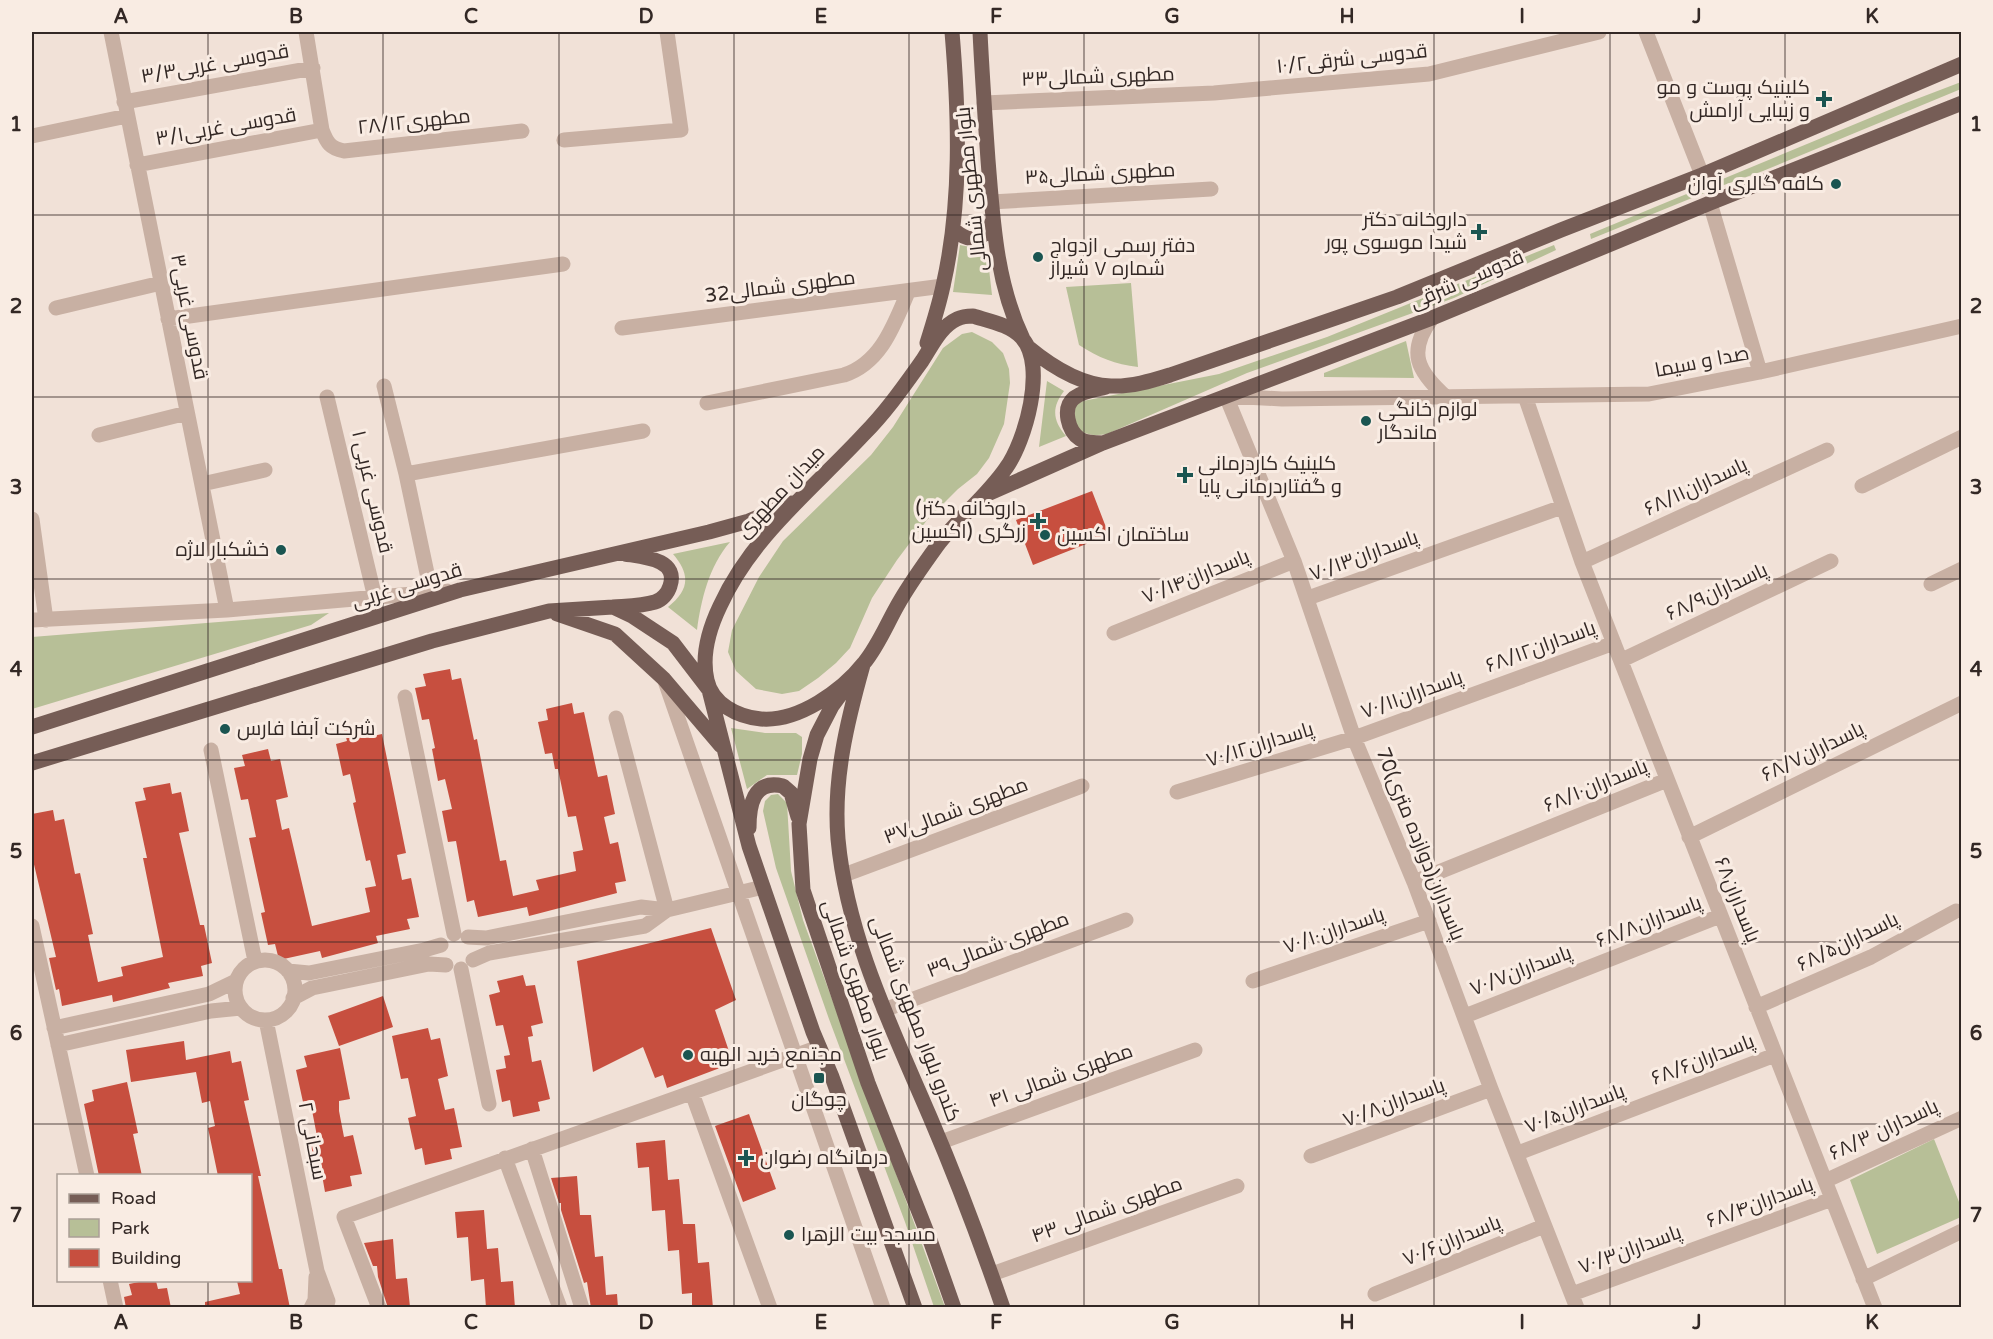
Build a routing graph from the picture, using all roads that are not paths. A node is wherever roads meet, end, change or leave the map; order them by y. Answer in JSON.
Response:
{"nodes":[{"id":1,"x":111,"y":32,"type":"edge"},
{"id":2,"x":306,"y":32,"type":"edge"},
{"id":3,"x":667,"y":32,"type":"edge"},
{"id":4,"x":952,"y":32,"type":"edge"},
{"id":5,"x":980,"y":32,"type":"edge"},
{"id":6,"x":1599,"y":32,"type":"edge"},
{"id":7,"x":1646,"y":32,"type":"edge"},
{"id":8,"x":1962,"y":64,"type":"edge"},
{"id":9,"x":313,"y":68,"type":"junction"},
{"id":10,"x":1214,"y":93,"type":"joint"},
{"id":11,"x":984,"y":102,"type":"junction"},
{"id":12,"x":1962,"y":104,"type":"edge"},
{"id":13,"x":125,"y":109,"type":"junction"},
{"id":14,"x":322,"y":130,"type":"junction"},
{"id":15,"x":522,"y":131,"type":"dead end"},
{"id":16,"x":32,"y":136,"type":"edge"},
{"id":17,"x":564,"y":140,"type":"dead end"},
{"id":18,"x":137,"y":165,"type":"junction"},
{"id":19,"x":1702,"y":175,"type":"junction"},
{"id":20,"x":1211,"y":189,"type":"dead end"},
{"id":21,"x":991,"y":202,"type":"junction"},
{"id":22,"x":1710,"y":203,"type":"junction"},
{"id":23,"x":993,"y":220,"type":"junction"},
{"id":24,"x":953,"y":229,"type":"junction"},
{"id":25,"x":563,"y":264,"type":"dead end"},
{"id":26,"x":161,"y":283,"type":"junction"},
{"id":27,"x":943,"y":286,"type":"junction"},
{"id":28,"x":908,"y":292,"type":"junction"},
{"id":29,"x":56,"y":308,"type":"dead end"},
{"id":30,"x":1432,"y":318,"type":"junction"},
{"id":31,"x":168,"y":319,"type":"junction"},
{"id":32,"x":1962,"y":326,"type":"edge"},
{"id":33,"x":622,"y":328,"type":"dead end"},
{"id":34,"x":1025,"y":343,"type":"junction"},
{"id":35,"x":922,"y":360,"type":"junction"},
{"id":36,"x":1760,"y":372,"type":"junction"},
{"id":37,"x":384,"y":386,"type":"dead end"},
{"id":38,"x":1108,"y":387,"type":"junction"},
{"id":39,"x":1226,"y":396,"type":"junction"},
{"id":40,"x":1525,"y":396,"type":"junction"},
{"id":41,"x":327,"y":397,"type":"dead end"},
{"id":42,"x":1446,"y":397,"type":"junction"},
{"id":43,"x":707,"y":403,"type":"dead end"},
{"id":44,"x":188,"y":413,"type":"junction"},
{"id":45,"x":643,"y":431,"type":"dead end"},
{"id":46,"x":99,"y":435,"type":"dead end"},
{"id":47,"x":1962,"y":436,"type":"edge"},
{"id":48,"x":1103,"y":444,"type":"junction"},
{"id":49,"x":1827,"y":450,"type":"dead end"},
{"id":50,"x":265,"y":470,"type":"dead end"},
{"id":51,"x":406,"y":474,"type":"junction"},
{"id":52,"x":202,"y":484,"type":"junction"},
{"id":53,"x":1862,"y":486,"type":"dead end"},
{"id":54,"x":987,"y":494,"type":"junction"},
{"id":55,"x":799,"y":499,"type":"junction"},
{"id":56,"x":1562,"y":507,"type":"junction"},
{"id":57,"x":32,"y":519,"type":"edge"},
{"id":58,"x":618,"y":553,"type":"junction"},
{"id":59,"x":1294,"y":561,"type":"junction"},
{"id":60,"x":1831,"y":561,"type":"dead end"},
{"id":61,"x":1582,"y":562,"type":"junction"},
{"id":62,"x":1962,"y":569,"type":"edge"},
{"id":63,"x":1931,"y":584,"type":"dead end"},
{"id":64,"x":460,"y":590,"type":"junction"},
{"id":65,"x":431,"y":592,"type":"junction"},
{"id":66,"x":375,"y":598,"type":"junction"},
{"id":67,"x":1308,"y":598,"type":"junction"},
{"id":68,"x":613,"y":607,"type":"junction"},
{"id":69,"x":227,"y":610,"type":"junction"},
{"id":70,"x":549,"y":610,"type":"junction"},
{"id":71,"x":39,"y":620,"type":"edge"},
{"id":72,"x":1114,"y":633,"type":"dead end"},
{"id":73,"x":1614,"y":643,"type":"junction"},
{"id":74,"x":1622,"y":660,"type":"junction"},
{"id":75,"x":863,"y":665,"type":"junction"},
{"id":76,"x":664,"y":678,"type":"junction"},
{"id":77,"x":709,"y":690,"type":"junction"},
{"id":78,"x":1484,"y":690,"type":"joint"},
{"id":79,"x":405,"y":696,"type":"dead end"},
{"id":80,"x":1959,"y":704,"type":"edge"},
{"id":81,"x":616,"y":718,"type":"dead end"},
{"id":82,"x":32,"y":727,"type":"edge"},
{"id":83,"x":1354,"y":738,"type":"junction"},
{"id":84,"x":211,"y":750,"type":"dead end"},
{"id":85,"x":724,"y":750,"type":"junction"},
{"id":86,"x":32,"y":764,"type":"edge"},
{"id":87,"x":1667,"y":780,"type":"junction"},
{"id":88,"x":1082,"y":786,"type":"dead end"},
{"id":89,"x":1178,"y":792,"type":"dead end"},
{"id":90,"x":799,"y":824,"type":"junction"},
{"id":91,"x":1689,"y":837,"type":"junction"},
{"id":92,"x":748,"y":846,"type":"junction"},
{"id":93,"x":844,"y":875,"type":"junction"},
{"id":94,"x":1413,"y":882,"type":"junction"},
{"id":95,"x":763,"y":887,"type":"junction"},
{"id":96,"x":738,"y":893,"type":"junction"},
{"id":97,"x":667,"y":910,"type":"junction"},
{"id":98,"x":1956,"y":911,"type":"dead end"},
{"id":99,"x":1720,"y":916,"type":"junction"},
{"id":100,"x":576,"y":920,"type":"junction"},
{"id":101,"x":1126,"y":920,"type":"dead end"},
{"id":102,"x":1429,"y":921,"type":"junction"},
{"id":103,"x":32,"y":926,"type":"edge"},
{"id":104,"x":461,"y":936,"type":"junction"},
{"id":105,"x":580,"y":937,"type":"junction"},
{"id":106,"x":441,"y":945,"type":"junction"},
{"id":107,"x":255,"y":961,"type":"junction"},
{"id":108,"x":467,"y":964,"type":"junction"},
{"id":109,"x":446,"y":965,"type":"junction"},
{"id":110,"x":1593,"y":966,"type":"joint"},
{"id":111,"x":288,"y":971,"type":"junction"},
{"id":112,"x":236,"y":981,"type":"junction"},
{"id":113,"x":1253,"y":981,"type":"dead end"},
{"id":114,"x":293,"y":998,"type":"junction"},
{"id":115,"x":1756,"y":1007,"type":"junction"},
{"id":116,"x":241,"y":1008,"type":"junction"},
{"id":117,"x":884,"y":1010,"type":"junction"},
{"id":118,"x":1465,"y":1016,"type":"junction"},
{"id":119,"x":266,"y":1020,"type":"junction"},
{"id":120,"x":54,"y":1028,"type":"junction"},
{"id":121,"x":58,"y":1045,"type":"junction"},
{"id":122,"x":819,"y":1047,"type":"junction"},
{"id":123,"x":1195,"y":1050,"type":"dead end"},
{"id":124,"x":1775,"y":1055,"type":"junction"},
{"id":125,"x":796,"y":1056,"type":"junction"},
{"id":126,"x":1491,"y":1089,"type":"junction"},
{"id":127,"x":692,"y":1093,"type":"junction"},
{"id":128,"x":489,"y":1104,"type":"dead end"},
{"id":129,"x":1646,"y":1104,"type":"joint"},
{"id":130,"x":1962,"y":1118,"type":"edge"},
{"id":131,"x":941,"y":1142,"type":"junction"},
{"id":132,"x":531,"y":1149,"type":"junction"},
{"id":133,"x":1518,"y":1153,"type":"junction"},
{"id":134,"x":1311,"y":1156,"type":"dead end"},
{"id":135,"x":505,"y":1158,"type":"junction"},
{"id":136,"x":87,"y":1174,"type":"edge"},
{"id":137,"x":1825,"y":1181,"type":"junction"},
{"id":138,"x":1237,"y":1186,"type":"dead end"},
{"id":139,"x":1832,"y":1199,"type":"junction"},
{"id":140,"x":1544,"y":1226,"type":"junction"},
{"id":141,"x":1962,"y":1231,"type":"edge"},
{"id":142,"x":1702,"y":1246,"type":"joint"},
{"id":143,"x":317,"y":1270,"type":"junction"},
{"id":144,"x":992,"y":1274,"type":"junction"},
{"id":145,"x":1863,"y":1279,"type":"junction"},
{"id":146,"x":110,"y":1282,"type":"edge"},
{"id":147,"x":1375,"y":1294,"type":"dead end"},
{"id":148,"x":1575,"y":1301,"type":"edge"},
{"id":149,"x":912,"y":1304,"type":"edge"},
{"id":150,"x":116,"y":1308,"type":"edge"},
{"id":151,"x":311,"y":1308,"type":"edge"},
{"id":152,"x":326,"y":1308,"type":"edge"},
{"id":153,"x":379,"y":1308,"type":"edge"},
{"id":154,"x":560,"y":1308,"type":"edge"},
{"id":155,"x":582,"y":1308,"type":"edge"},
{"id":156,"x":770,"y":1308,"type":"edge"},
{"id":157,"x":882,"y":1308,"type":"edge"},
{"id":158,"x":954,"y":1308,"type":"edge"},
{"id":159,"x":1003,"y":1308,"type":"edge"},
{"id":160,"x":1875,"y":1308,"type":"edge"}],
"edges":[{"from":1,"to":13,"type":"street","name":"قدوسی غربی۳"},
{"from":2,"to":9,"type":"street"},
{"from":3,"to":17,"type":"street"},
{"from":4,"to":24,"type":"main road","name":"بلوار مطهرى شمالى"},
{"from":5,"to":11,"type":"main road","name":"بلوار مطهرى شمالى"},
{"from":6,"to":10,"type":"street","name":"قدوسی شرقی۱۰/۲"},
{"from":7,"to":19,"type":"street"},
{"from":8,"to":19,"type":"main road","name":"قدوسی شرقی"},
{"from":9,"to":13,"type":"street","name":"قدوسی غربی۳/۳"},
{"from":9,"to":14,"type":"street"},
{"from":10,"to":11,"type":"street","name":"مطهرى شمالى۳۳"},
{"from":11,"to":21,"type":"main road","name":"بلوار مطهرى شمالى"},
{"from":12,"to":22,"type":"main road","name":"قدوسی شرقی"},
{"from":13,"to":16,"type":"street","name":"قدوسی غربی۳/۳"},
{"from":13,"to":18,"type":"street","name":"قدوسی غربی۳"},
{"from":14,"to":15,"type":"street","name":"مطهری۲۸/۱۲"},
{"from":14,"to":18,"type":"street","name":"قدوسی غربی۳/۱"},
{"from":18,"to":26,"type":"street","name":"قدوسی غربی۳"},
{"from":19,"to":38,"type":"main road","name":"قدوسی شرقی"},
{"from":20,"to":21,"type":"street","name":"مطهرى شمالى۳۵"},
{"from":21,"to":23,"type":"main road","name":"بلوار مطهرى شمالى"},
{"from":22,"to":30,"type":"main road","name":"قدوسی شرقی"},
{"from":22,"to":36,"type":"street"},
{"from":23,"to":24,"type":"main road"},
{"from":23,"to":34,"type":"main road","name":"بلوار مطهرى شمالى"},
{"from":24,"to":27,"type":"main road","name":"بلوار مطهرى شمالى"},
{"from":25,"to":31,"type":"street"},
{"from":26,"to":29,"type":"street"},
{"from":26,"to":31,"type":"street","name":"قدوسی غربی۳"},
{"from":27,"to":28,"type":"street","name":"32مطهرى شمالى"},
{"from":27,"to":35,"type":"main road","name":"بلوار مطهرى شمالى"},
{"from":28,"to":33,"type":"street","name":"32مطهرى شمالى"},
{"from":28,"to":43,"type":"street"},
{"from":30,"to":39,"type":"main road","name":"قدوسی شرقی"},
{"from":30,"to":42,"type":"street"},
{"from":31,"to":44,"type":"street","name":"قدوسی غربی۳"},
{"from":32,"to":36,"type":"street","name":"صدا و سیما"},
{"from":34,"to":35,"type":"main road","name":"میدان مطهری"},
{"from":34,"to":38,"type":"main road","name":"قدوسی شرقی"},
{"from":34,"to":54,"type":"main road"},
{"from":35,"to":55,"type":"main road","name":"میدان مطهری"},
{"from":36,"to":40,"type":"street","name":"صدا و سیما"},
{"from":37,"to":51,"type":"street"},
{"from":38,"to":48,"type":"main road"},
{"from":39,"to":42,"type":"street","name":"صدا و سیما"},
{"from":39,"to":48,"type":"main road","name":"قدوسی شرقی"},
{"from":39,"to":59,"type":"street","name":"70پاسداران(دوازده متری)"},
{"from":40,"to":42,"type":"street","name":"صدا و سیما"},
{"from":40,"to":56,"type":"street","name":"پاسداران۶۸"},
{"from":41,"to":66,"type":"street","name":"۱ قدوسی غربی"},
{"from":44,"to":46,"type":"street"},
{"from":44,"to":52,"type":"street","name":"قدوسی غربی۳"},
{"from":45,"to":51,"type":"street"},
{"from":47,"to":53,"type":"street"},
{"from":48,"to":54,"type":"main road","name":"قدوسی شرقی"},
{"from":49,"to":61,"type":"street","name":"پاسداران۶۸/۱۱"},
{"from":50,"to":52,"type":"street"},
{"from":51,"to":65,"type":"street"},
{"from":52,"to":69,"type":"street","name":"قدوسی غربی۳"},
{"from":54,"to":75,"type":"main road"},
{"from":55,"to":58,"type":"main road","name":"قدوسی غربی"},
{"from":55,"to":77,"type":"main road","name":"میدان مطهری"},
{"from":56,"to":61,"type":"street","name":"پاسداران۶۸"},
{"from":56,"to":67,"type":"street","name":"پاسداران۷۰/۱۳"},
{"from":57,"to":71,"type":"street"},
{"from":58,"to":64,"type":"main road","name":"قدوسی غربی"},
{"from":58,"to":68,"type":"main road"},
{"from":59,"to":67,"type":"street","name":"70پاسداران(دوازده متری)"},
{"from":59,"to":72,"type":"street","name":"پاسداران۷۰/۱۴"},
{"from":60,"to":74,"type":"street","name":"پاسداران۶۸/۹"},
{"from":61,"to":73,"type":"street","name":"پاسداران۶۸"},
{"from":62,"to":63,"type":"street"},
{"from":64,"to":65,"type":"street"},
{"from":64,"to":82,"type":"main road","name":"قدوسی غربی"},
{"from":65,"to":66,"type":"street"},
{"from":66,"to":69,"type":"street"},
{"from":67,"to":83,"type":"street","name":"70پاسداران(دوازده متری)"},
{"from":68,"to":70,"type":"main road"},
{"from":68,"to":77,"type":"main road"},
{"from":69,"to":71,"type":"street"},
{"from":70,"to":76,"type":"main road"},
{"from":70,"to":86,"type":"main road"},
{"from":73,"to":74,"type":"street","name":"پاسداران۶۸"},
{"from":73,"to":78,"type":"street","name":"پاسداران۶۸/۱۲"},
{"from":74,"to":87,"type":"street","name":"پاسداران۶۸"},
{"from":75,"to":77,"type":"main road"},
{"from":75,"to":90,"type":"main road","name":"بلوار مطهری شمالی"},
{"from":75,"to":93,"type":"main road","name":"کندرو بلوار مطهری شمالی"},
{"from":76,"to":85,"type":"main road"},
{"from":76,"to":96,"type":"street"},
{"from":77,"to":85,"type":"main road"},
{"from":78,"to":83,"type":"street","name":"پاسداران۷۰/۱۱"},
{"from":79,"to":104,"type":"street"},
{"from":80,"to":91,"type":"street","name":"پاسداران۶۸/۷"},
{"from":81,"to":97,"type":"street"},
{"from":83,"to":89,"type":"street","name":"پاسداران۷۰/۱۲"},
{"from":83,"to":94,"type":"street","name":"70پاسداران(دوازده متری)"},
{"from":84,"to":107,"type":"street"},
{"from":85,"to":92,"type":"main road"},
{"from":87,"to":91,"type":"street","name":"پاسداران۶۸"},
{"from":87,"to":94,"type":"street","name":"پاسداران۶۸/۱۰"},
{"from":88,"to":93,"type":"street","name":"مطهرى شمالى۳۷"},
{"from":90,"to":92,"type":"main road"},
{"from":90,"to":158,"type":"main road","name":"بلوار مطهری شمالی"},
{"from":91,"to":99,"type":"street","name":"پاسداران۶۸"},
{"from":92,"to":95,"type":"main road"},
{"from":93,"to":117,"type":"main road","name":"کندرو بلوار مطهری شمالی"},
{"from":94,"to":102,"type":"street","name":"70پاسداران(دوازده متری)"},
{"from":95,"to":96,"type":"street"},
{"from":95,"to":122,"type":"main road"},
{"from":96,"to":97,"type":"street"},
{"from":96,"to":125,"type":"street"},
{"from":97,"to":100,"type":"street"},
{"from":97,"to":105,"type":"street"},
{"from":98,"to":115,"type":"street","name":"پاسداران۶۸/۵"},
{"from":99,"to":110,"type":"street","name":"پاسداران۶۸/۸"},
{"from":99,"to":115,"type":"street","name":"پاسداران۶۸"},
{"from":100,"to":104,"type":"street"},
{"from":100,"to":105,"type":"street"},
{"from":101,"to":117,"type":"street","name":"مطهرى شمالى۳۹"},
{"from":102,"to":113,"type":"street","name":"پاسداران۷۰/۱۰"},
{"from":102,"to":118,"type":"street","name":"70پاسداران(دوازده متری)"},
{"from":103,"to":120,"type":"street"},
{"from":104,"to":106,"type":"street"},
{"from":104,"to":108,"type":"street"},
{"from":105,"to":108,"type":"street"},
{"from":106,"to":109,"type":"street"},
{"from":106,"to":111,"type":"street"},
{"from":107,"to":111,"type":"street"},
{"from":107,"to":112,"type":"street"},
{"from":108,"to":109,"type":"street"},
{"from":108,"to":128,"type":"street"},
{"from":109,"to":114,"type":"street"},
{"from":110,"to":118,"type":"street","name":"پاسداران۷۰/۷"},
{"from":111,"to":114,"type":"street"},
{"from":112,"to":116,"type":"street"},
{"from":112,"to":120,"type":"street"},
{"from":114,"to":119,"type":"street"},
{"from":115,"to":124,"type":"street","name":"پاسداران۶۸"},
{"from":116,"to":119,"type":"street"},
{"from":116,"to":121,"type":"street"},
{"from":117,"to":131,"type":"main road","name":"کندرو بلوار مطهری شمالی"},
{"from":118,"to":126,"type":"street","name":"70پاسداران(دوازده متری)"},
{"from":119,"to":143,"type":"street","name":"سبحانی ۲"},
{"from":120,"to":121,"type":"street"},
{"from":121,"to":136,"type":"street"},
{"from":122,"to":125,"type":"street"},
{"from":122,"to":149,"type":"main road"},
{"from":123,"to":131,"type":"street","name":"۴۱ مطهرى شمالى"},
{"from":124,"to":129,"type":"street","name":"پاسداران۶۸/۶"},
{"from":124,"to":137,"type":"street","name":"پاسداران۶۸"},
{"from":125,"to":127,"type":"street"},
{"from":125,"to":157,"type":"street"},
{"from":126,"to":133,"type":"street","name":"70پاسداران(دوازده متری)"},
{"from":126,"to":134,"type":"street","name":"پاسداران۷۰/۸"},
{"from":127,"to":132,"type":"street"},
{"from":127,"to":156,"type":"street"},
{"from":129,"to":133,"type":"street","name":"پاسداران۷۰/۵"},
{"from":130,"to":137,"type":"street","name":"پاسداران ۶۸/۳"},
{"from":131,"to":144,"type":"main road","name":"کندرو بلوار مطهری شمالی"},
{"from":132,"to":135,"type":"street"},
{"from":132,"to":155,"type":"street"},
{"from":133,"to":140,"type":"street","name":"70پاسداران(دوازده متری)"},
{"from":135,"to":153,"type":"street"},
{"from":135,"to":154,"type":"street"},
{"from":137,"to":139,"type":"street","name":"پاسداران۶۸"},
{"from":138,"to":144,"type":"street","name":"مطهرى شمالى ۴۳"},
{"from":139,"to":142,"type":"street","name":"پاسداران۶۸/۴"},
{"from":139,"to":145,"type":"street","name":"پاسداران۶۸"},
{"from":140,"to":147,"type":"street","name":"پاسداران۷۰/۶"},
{"from":140,"to":148,"type":"street","name":"70پاسداران(دوازده متری)"},
{"from":141,"to":145,"type":"street"},
{"from":142,"to":148,"type":"street","name":"پاسداران۷۰/۳"},
{"from":143,"to":151,"type":"street"},
{"from":143,"to":152,"type":"street"},
{"from":144,"to":159,"type":"main road","name":"کندرو بلوار مطهری شمالی"},
{"from":145,"to":160,"type":"street","name":"پاسداران۶۸"},
{"from":146,"to":150,"type":"street"}]}
